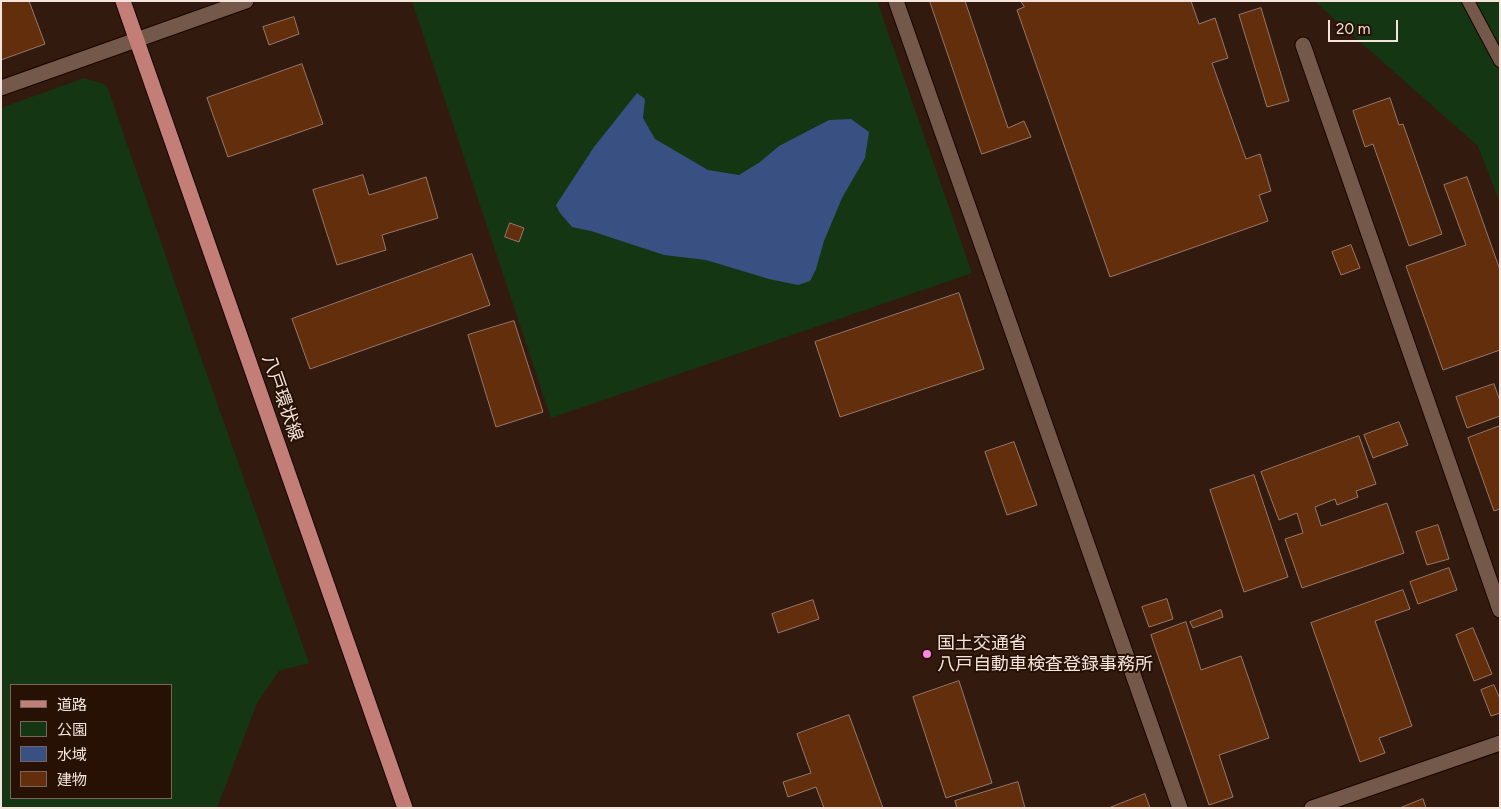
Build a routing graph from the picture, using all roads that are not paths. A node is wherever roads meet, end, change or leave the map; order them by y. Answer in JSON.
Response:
{"nodes":[{"id":1,"x":123,"y":1,"type":"edge"},
{"id":2,"x":246,"y":1,"type":"edge"},
{"id":3,"x":896,"y":1,"type":"edge"},
{"id":4,"x":1468,"y":1,"type":"edge"},
{"id":5,"x":137,"y":40,"type":"junction"},
{"id":6,"x":1304,"y":44,"type":"dead end"},
{"id":7,"x":1500,"y":61,"type":"edge"},
{"id":8,"x":1,"y":88,"type":"edge"},
{"id":9,"x":1500,"y":610,"type":"edge"},
{"id":10,"x":1500,"y":744,"type":"edge"},
{"id":11,"x":405,"y":808,"type":"edge"},
{"id":12,"x":1180,"y":808,"type":"edge"},
{"id":13,"x":1312,"y":808,"type":"edge"}],
"edges":[{"from":1,"to":5,"type":"main road","name":"八戸環状線"},
{"from":2,"to":5,"type":"street"},
{"from":3,"to":12,"type":"street"},
{"from":4,"to":7,"type":"lane"},
{"from":5,"to":8,"type":"street"},
{"from":5,"to":11,"type":"main road","name":"八戸環状線"},
{"from":6,"to":9,"type":"street"},
{"from":10,"to":13,"type":"street"}]}
